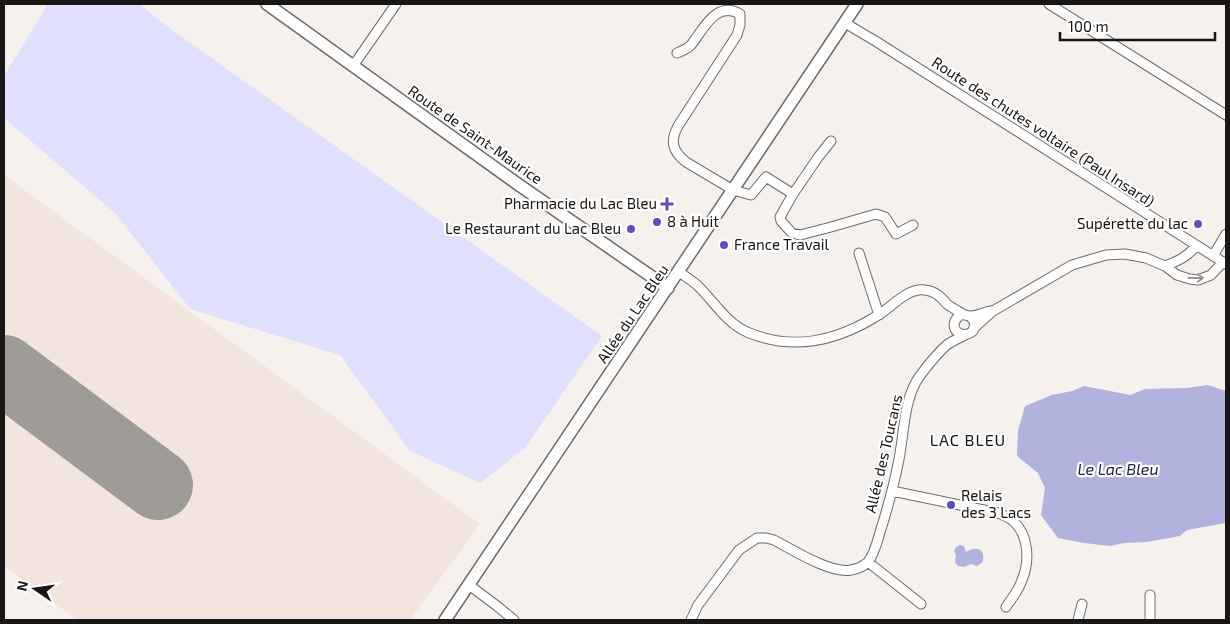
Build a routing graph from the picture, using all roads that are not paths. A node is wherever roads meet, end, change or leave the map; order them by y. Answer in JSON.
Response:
{"nodes":[{"id":1,"x":267,"y":4,"type":"edge"},
{"id":2,"x":396,"y":4,"type":"edge"},
{"id":3,"x":857,"y":4,"type":"edge"},
{"id":4,"x":1049,"y":4,"type":"edge"},
{"id":5,"x":844,"y":23,"type":"junction"},
{"id":6,"x":677,"y":53,"type":"dead end"},
{"id":7,"x":353,"y":66,"type":"junction"},
{"id":8,"x":1226,"y":115,"type":"edge"},
{"id":9,"x":831,"y":141,"type":"dead end"},
{"id":10,"x":733,"y":190,"type":"junction"},
{"id":11,"x":793,"y":194,"type":"junction"},
{"id":12,"x":913,"y":226,"type":"dead end"},
{"id":13,"x":1226,"y":234,"type":"edge"},
{"id":14,"x":1196,"y":246,"type":"junction"},
{"id":15,"x":859,"y":253,"type":"dead end"},
{"id":16,"x":1213,"y":256,"type":"junction"},
{"id":17,"x":1225,"y":263,"type":"edge"},
{"id":18,"x":1166,"y":266,"type":"junction"},
{"id":19,"x":678,"y":272,"type":"junction"},
{"id":20,"x":668,"y":288,"type":"junction"},
{"id":21,"x":948,"y":305,"type":"junction"},
{"id":22,"x":993,"y":310,"type":"junction"},
{"id":23,"x":879,"y":315,"type":"junction"},
{"id":24,"x":967,"y":315,"type":"junction"},
{"id":25,"x":954,"y":324,"type":"junction"},
{"id":26,"x":974,"y":328,"type":"junction"},
{"id":27,"x":965,"y":335,"type":"junction"},
{"id":28,"x":947,"y":345,"type":"junction"},
{"id":29,"x":892,"y":491,"type":"junction"},
{"id":30,"x":868,"y":562,"type":"junction"},
{"id":31,"x":469,"y":586,"type":"junction"},
{"id":32,"x":1150,"y":595,"type":"dead end"},
{"id":33,"x":921,"y":604,"type":"dead end"},
{"id":34,"x":1082,"y":604,"type":"dead end"},
{"id":35,"x":1006,"y":607,"type":"dead end"},
{"id":36,"x":445,"y":620,"type":"edge"},
{"id":37,"x":514,"y":620,"type":"edge"},
{"id":38,"x":691,"y":620,"type":"edge"},
{"id":39,"x":1078,"y":620,"type":"edge"},
{"id":40,"x":1150,"y":620,"type":"edge"}],
"edges":[{"from":1,"to":7,"type":"street","name":"Route de Saint-Maurice"},
{"from":2,"to":7,"type":"street"},
{"from":3,"to":5,"type":"street","name":"Allée du Lac Bleu"},
{"from":4,"to":8,"type":"street"},
{"from":5,"to":10,"type":"street","name":"Allée du Lac Bleu"},
{"from":5,"to":14,"type":"street","name":"Route des chutes voltaire (Paul Insard)"},
{"from":6,"to":10,"type":"street"},
{"from":7,"to":20,"type":"street","name":"Route de Saint-Maurice"},
{"from":9,"to":11,"type":"street"},
{"from":10,"to":11,"type":"street"},
{"from":10,"to":19,"type":"street","name":"Allée du Lac Bleu"},
{"from":11,"to":12,"type":"street"},
{"from":13,"to":16,"type":"street"},
{"from":14,"to":16,"type":"street","name":"Route des chutes voltaire (Paul Insard)"},
{"from":14,"to":18,"type":"street"},
{"from":15,"to":23,"type":"street"},
{"from":16,"to":17,"type":"street","name":"Route des chutes voltaire (Paul Insard)"},
{"from":18,"to":17,"type":"street","one_way":true},
{"from":18,"to":22,"type":"street"},
{"from":19,"to":20,"type":"street","name":"Allée du Lac Bleu"},
{"from":19,"to":23,"type":"street"},
{"from":20,"to":31,"type":"street","name":"Allée du Lac Bleu"},
{"from":21,"to":23,"type":"street"},
{"from":21,"to":24,"type":"street"},
{"from":21,"to":25,"type":"street"},
{"from":22,"to":24,"type":"street"},
{"from":22,"to":26,"type":"street"},
{"from":24,"to":25,"type":"street"},
{"from":24,"to":26,"type":"street"},
{"from":25,"to":27,"type":"street"},
{"from":25,"to":28,"type":"street","name":"Allée des Toucans"},
{"from":26,"to":27,"type":"street"},
{"from":27,"to":28,"type":"street","name":"Allée des Toucans"},
{"from":28,"to":29,"type":"street","name":"Allée des Toucans"},
{"from":29,"to":30,"type":"street","name":"Allée des Toucans"},
{"from":29,"to":35,"type":"street"},
{"from":30,"to":33,"type":"street"},
{"from":30,"to":38,"type":"street"},
{"from":31,"to":36,"type":"street","name":"Allée du Lac Bleu"},
{"from":31,"to":37,"type":"street"},
{"from":32,"to":40,"type":"street"},
{"from":34,"to":39,"type":"street"}]}
